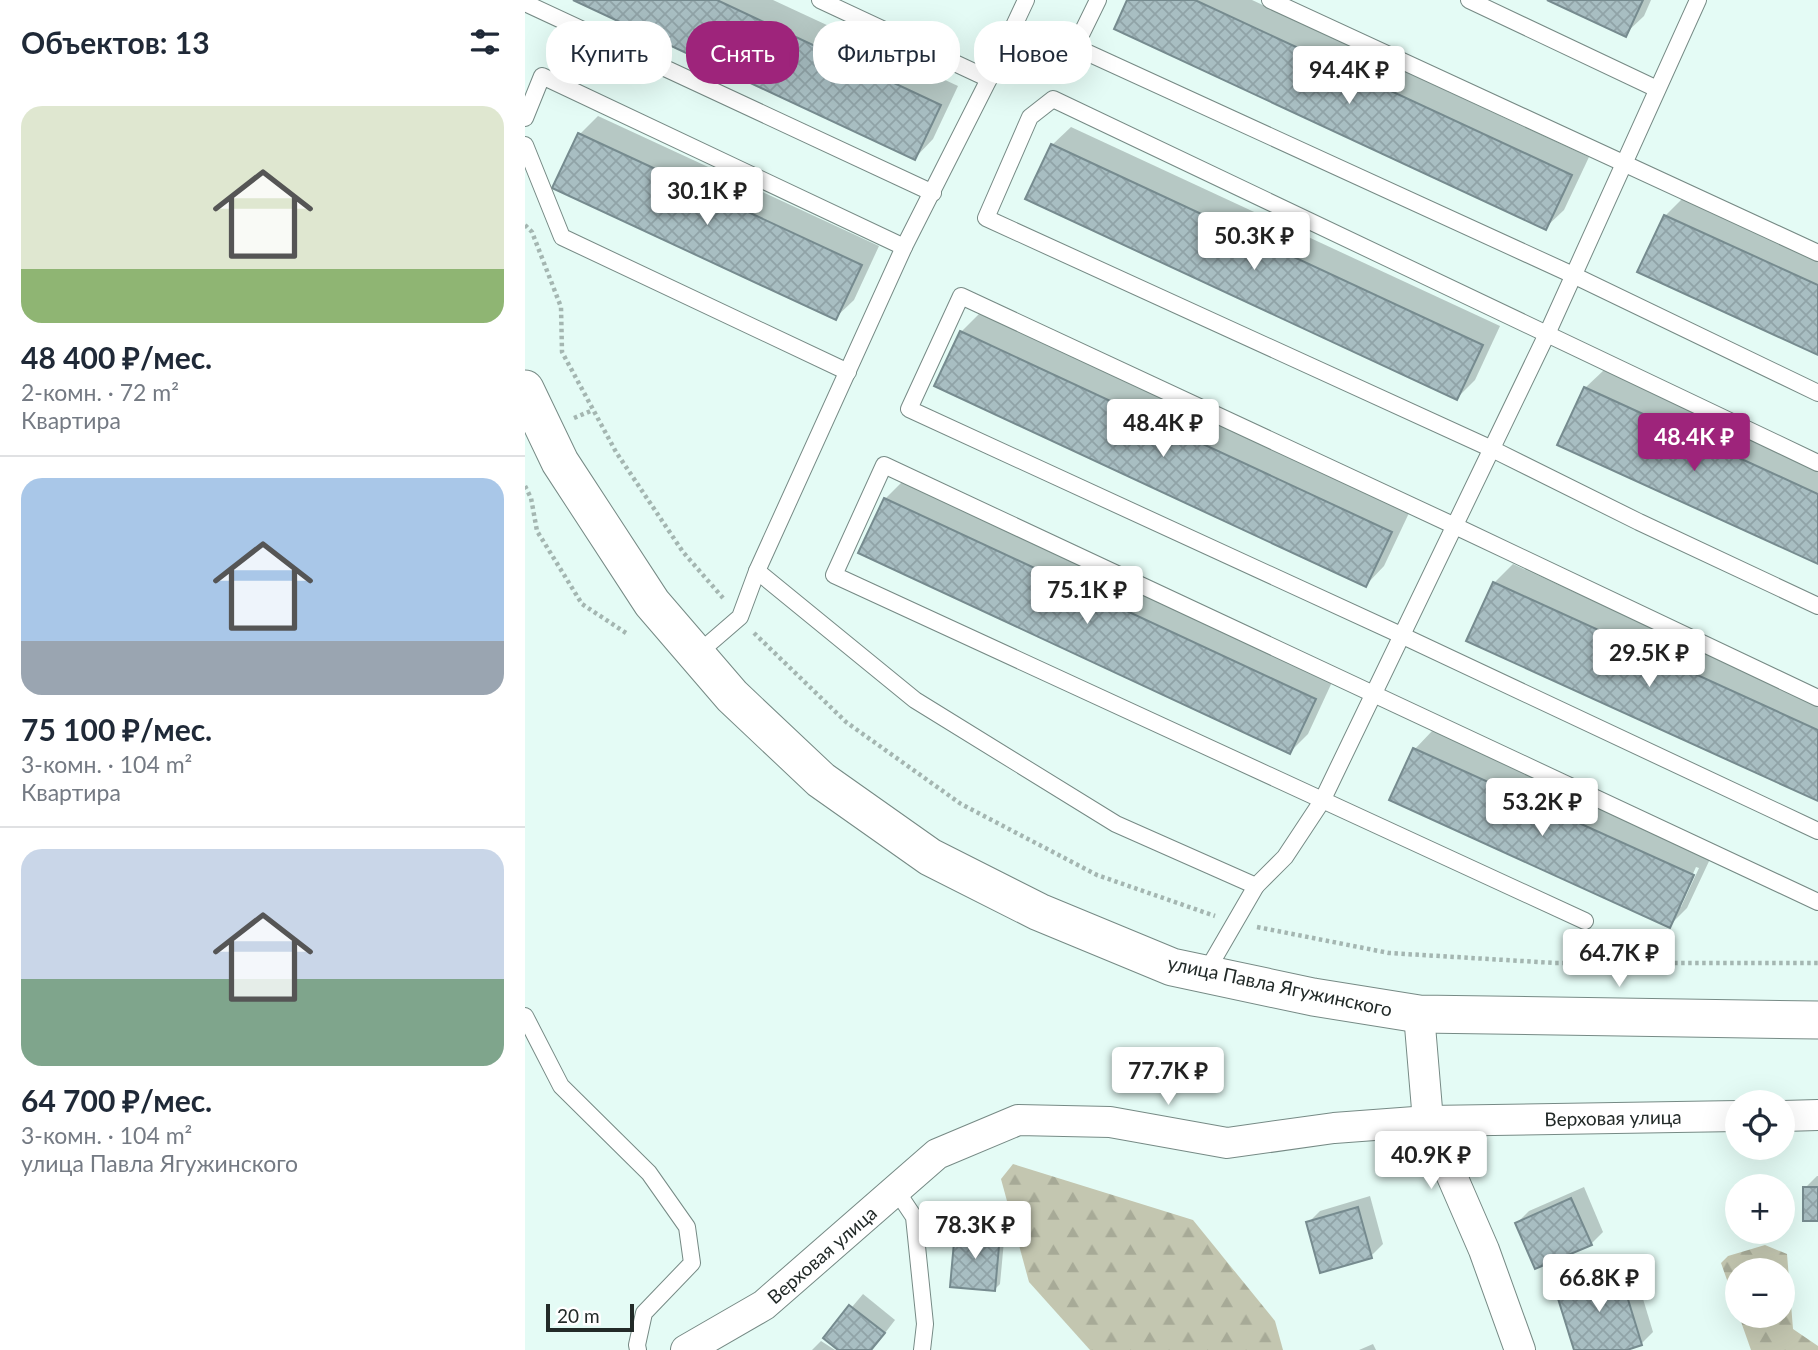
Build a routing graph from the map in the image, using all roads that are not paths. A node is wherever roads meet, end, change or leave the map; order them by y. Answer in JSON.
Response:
{"nodes":[{"id":1,"x":820,"y":0,"type":"edge"},
{"id":2,"x":1006,"y":0,"type":"edge"},
{"id":3,"x":1098,"y":0,"type":"edge"},
{"id":4,"x":1270,"y":0,"type":"edge"},
{"id":5,"x":1469,"y":0,"type":"edge"},
{"id":6,"x":1698,"y":0,"type":"edge"},
{"id":7,"x":525,"y":2,"type":"edge"},
{"id":8,"x":1024,"y":4,"type":"edge"},
{"id":9,"x":1016,"y":21,"type":"edge"},
{"id":10,"x":974,"y":72,"type":"edge"},
{"id":11,"x":987,"y":84,"type":"edge"},
{"id":12,"x":1657,"y":89,"type":"junction"},
{"id":13,"x":525,"y":118,"type":"edge"},
{"id":14,"x":525,"y":145,"type":"edge"},
{"id":15,"x":1623,"y":165,"type":"junction"},
{"id":16,"x":933,"y":193,"type":"junction"},
{"id":17,"x":904,"y":247,"type":"junction"},
{"id":18,"x":1818,"y":253,"type":"edge"},
{"id":19,"x":1573,"y":275,"type":"junction"},
{"id":20,"x":1547,"y":334,"type":"junction"},
{"id":21,"x":848,"y":372,"type":"junction"},
{"id":22,"x":525,"y":389,"type":"edge"},
{"id":23,"x":1818,"y":393,"type":"edge"},
{"id":24,"x":1492,"y":449,"type":"junction"},
{"id":25,"x":1818,"y":463,"type":"edge"},
{"id":26,"x":1455,"y":526,"type":"junction"},
{"id":27,"x":757,"y":571,"type":"junction"},
{"id":28,"x":1818,"y":606,"type":"edge"},
{"id":29,"x":1403,"y":636,"type":"junction"},
{"id":30,"x":696,"y":655,"type":"junction"},
{"id":31,"x":1375,"y":693,"type":"junction"},
{"id":32,"x":1818,"y":698,"type":"edge"},
{"id":33,"x":1322,"y":802,"type":"junction"},
{"id":34,"x":1818,"y":831,"type":"edge"},
{"id":35,"x":1256,"y":886,"type":"junction"},
{"id":36,"x":1818,"y":902,"type":"edge"},
{"id":37,"x":1585,"y":921,"type":"dead end"},
{"id":38,"x":1205,"y":974,"type":"junction"},
{"id":39,"x":1419,"y":1014,"type":"junction"},
{"id":40,"x":525,"y":1016,"type":"edge"},
{"id":41,"x":1818,"y":1020,"type":"edge"},
{"id":42,"x":1818,"y":1115,"type":"edge"},
{"id":43,"x":1725,"y":1116,"type":"edge"},
{"id":44,"x":1795,"y":1116,"type":"edge"},
{"id":45,"x":1428,"y":1121,"type":"junction"},
{"id":46,"x":896,"y":1190,"type":"junction"},
{"id":47,"x":638,"y":1350,"type":"edge"},
{"id":48,"x":686,"y":1350,"type":"edge"},
{"id":49,"x":922,"y":1350,"type":"edge"},
{"id":50,"x":1520,"y":1350,"type":"edge"}],
"edges":[{"from":1,"to":10,"type":"lane"},
{"from":2,"to":8,"type":"lane"},
{"from":3,"to":19,"type":"lane"},
{"from":4,"to":15,"type":"lane"},
{"from":5,"to":12,"type":"lane"},
{"from":6,"to":12,"type":"lane"},
{"from":7,"to":16,"type":"lane"},
{"from":8,"to":9,"type":"lane"},
{"from":11,"to":16,"type":"lane"},
{"from":12,"to":15,"type":"lane"},
{"from":13,"to":17,"type":"lane"},
{"from":14,"to":21,"type":"lane"},
{"from":15,"to":18,"type":"lane"},
{"from":15,"to":19,"type":"lane"},
{"from":16,"to":17,"type":"lane"},
{"from":17,"to":21,"type":"lane"},
{"from":19,"to":20,"type":"lane"},
{"from":19,"to":23,"type":"lane"},
{"from":20,"to":24,"type":"lane"},
{"from":20,"to":24,"type":"lane"},
{"from":20,"to":25,"type":"lane"},
{"from":21,"to":27,"type":"lane"},
{"from":22,"to":30,"type":"street","name":"улица Павла Ягужинского"},
{"from":24,"to":26,"type":"lane"},
{"from":24,"to":28,"type":"lane"},
{"from":26,"to":29,"type":"lane"},
{"from":26,"to":29,"type":"lane"},
{"from":26,"to":32,"type":"lane"},
{"from":27,"to":30,"type":"lane"},
{"from":27,"to":35,"type":"lane"},
{"from":29,"to":31,"type":"lane"},
{"from":29,"to":34,"type":"lane"},
{"from":30,"to":38,"type":"street","name":"улица Павла Ягужинского"},
{"from":31,"to":33,"type":"lane"},
{"from":31,"to":33,"type":"lane"},
{"from":31,"to":36,"type":"lane"},
{"from":33,"to":35,"type":"lane"},
{"from":33,"to":37,"type":"lane"},
{"from":35,"to":38,"type":"lane"},
{"from":38,"to":39,"type":"street","name":"улица Павла Ягужинского"},
{"from":39,"to":41,"type":"street","name":"улица Павла Ягужинского"},
{"from":39,"to":45,"type":"street"},
{"from":40,"to":47,"type":"lane"},
{"from":42,"to":44,"type":"street"},
{"from":43,"to":45,"type":"street","name":"Верховая улица"},
{"from":45,"to":46,"type":"street","name":"Верховая улица"},
{"from":45,"to":50,"type":"street"},
{"from":46,"to":48,"type":"street","name":"Верховая улица"},
{"from":46,"to":49,"type":"lane"}]}
